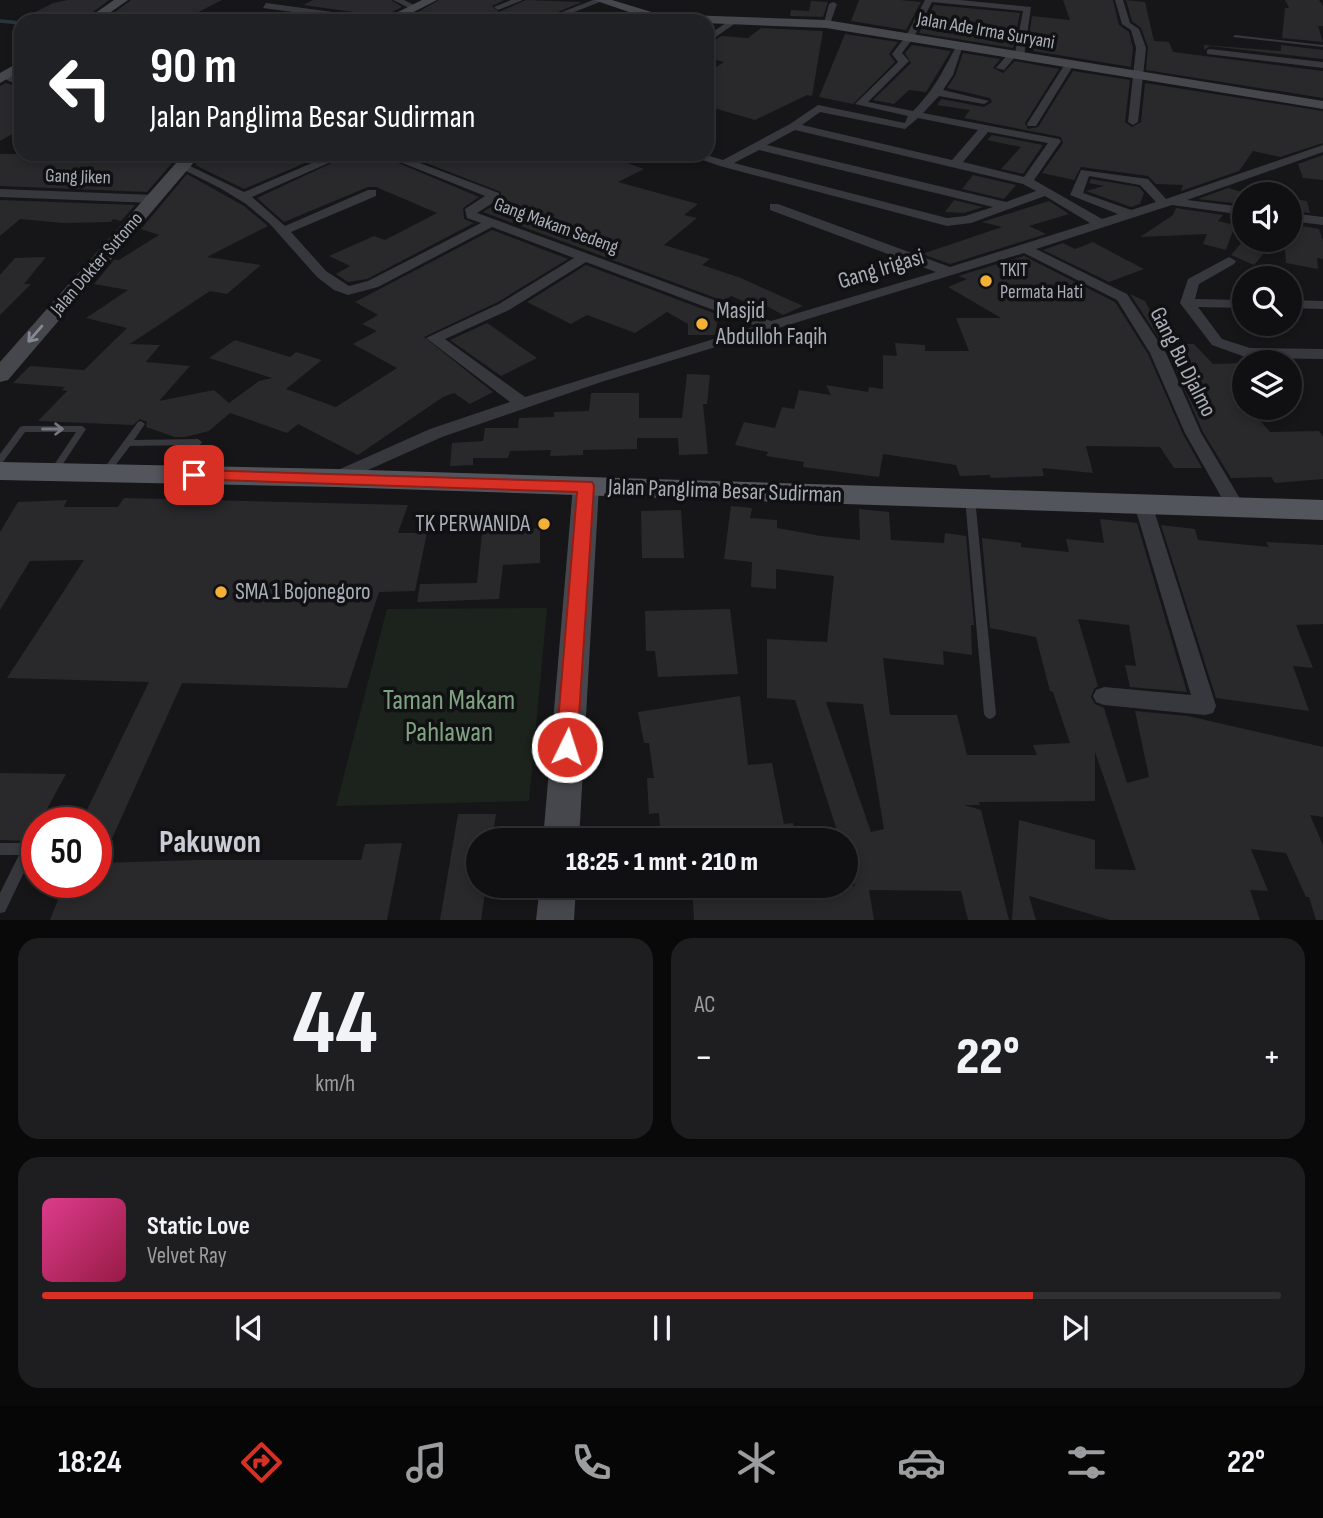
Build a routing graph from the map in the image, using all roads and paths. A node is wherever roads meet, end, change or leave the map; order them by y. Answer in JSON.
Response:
{"nodes":[{"id":1,"x":122,"y":0,"type":"edge"},
{"id":2,"x":397,"y":0,"type":"edge"},
{"id":3,"x":431,"y":0,"type":"edge"},
{"id":4,"x":519,"y":0,"type":"edge"},
{"id":5,"x":601,"y":0,"type":"edge"},
{"id":6,"x":929,"y":0,"type":"edge"},
{"id":7,"x":934,"y":0,"type":"edge"},
{"id":8,"x":1119,"y":0,"type":"edge"},
{"id":9,"x":833,"y":4,"type":"dead end"},
{"id":10,"x":266,"y":6,"type":"dead end"},
{"id":11,"x":414,"y":7,"type":"junction"},
{"id":12,"x":498,"y":7,"type":"dead end"},
{"id":13,"x":101,"y":14,"type":"edge"},
{"id":14,"x":325,"y":14,"type":"edge"},
{"id":15,"x":400,"y":14,"type":"edge"},
{"id":16,"x":562,"y":14,"type":"edge"},
{"id":17,"x":645,"y":14,"type":"edge"},
{"id":18,"x":714,"y":20,"type":"edge"},
{"id":19,"x":736,"y":20,"type":"junction"},
{"id":20,"x":826,"y":24,"type":"junction"},
{"id":21,"x":714,"y":35,"type":"edge"},
{"id":22,"x":1235,"y":36,"type":"dead end"},
{"id":23,"x":910,"y":37,"type":"junction"},
{"id":24,"x":1323,"y":46,"type":"edge"},
{"id":25,"x":960,"y":47,"type":"junction"},
{"id":26,"x":1209,"y":52,"type":"dead end"},
{"id":27,"x":1015,"y":55,"type":"junction"},
{"id":28,"x":1323,"y":65,"type":"edge"},
{"id":29,"x":1068,"y":66,"type":"junction"},
{"id":30,"x":1001,"y":68,"type":"dead end"},
{"id":31,"x":1139,"y":77,"type":"junction"},
{"id":32,"x":936,"y":92,"type":"junction"},
{"id":33,"x":807,"y":100,"type":"dead end"},
{"id":34,"x":984,"y":101,"type":"dead end"},
{"id":35,"x":1323,"y":105,"type":"edge"},
{"id":36,"x":818,"y":108,"type":"junction"},
{"id":37,"x":909,"y":121,"type":"junction"},
{"id":38,"x":1133,"y":122,"type":"dead end"},
{"id":39,"x":1032,"y":124,"type":"dead end"},
{"id":40,"x":793,"y":126,"type":"junction"},
{"id":41,"x":985,"y":128,"type":"junction"},
{"id":42,"x":757,"y":146,"type":"junction"},
{"id":43,"x":1323,"y":148,"type":"edge"},
{"id":44,"x":186,"y":161,"type":"edge"},
{"id":45,"x":194,"y":161,"type":"edge"},
{"id":46,"x":327,"y":161,"type":"edge"},
{"id":47,"x":404,"y":161,"type":"edge"},
{"id":48,"x":714,"y":161,"type":"edge"},
{"id":49,"x":956,"y":163,"type":"junction"},
{"id":50,"x":724,"y":164,"type":"junction"},
{"id":51,"x":862,"y":171,"type":"junction"},
{"id":52,"x":1027,"y":181,"type":"junction"},
{"id":53,"x":1046,"y":192,"type":"junction"},
{"id":54,"x":0,"y":193,"type":"edge"},
{"id":55,"x":372,"y":193,"type":"dead end"},
{"id":56,"x":243,"y":197,"type":"junction"},
{"id":57,"x":154,"y":199,"type":"junction"},
{"id":58,"x":1167,"y":203,"type":"junction"},
{"id":59,"x":774,"y":206,"type":"dead end"},
{"id":60,"x":1006,"y":206,"type":"junction"},
{"id":61,"x":1232,"y":210,"type":"edge"},
{"id":62,"x":1129,"y":214,"type":"junction"},
{"id":63,"x":1302,"y":218,"type":"edge"},
{"id":64,"x":1323,"y":221,"type":"edge"},
{"id":65,"x":490,"y":223,"type":"junction"},
{"id":66,"x":1099,"y":223,"type":"junction"},
{"id":67,"x":284,"y":231,"type":"junction"},
{"id":68,"x":1024,"y":248,"type":"junction"},
{"id":69,"x":585,"y":257,"type":"junction"},
{"id":70,"x":1229,"y":261,"type":"dead end"},
{"id":71,"x":950,"y":272,"type":"junction"},
{"id":72,"x":1187,"y":303,"type":"junction"},
{"id":73,"x":1232,"y":303,"type":"edge"},
{"id":74,"x":1302,"y":304,"type":"edge"},
{"id":75,"x":1323,"y":304,"type":"edge"},
{"id":76,"x":770,"y":326,"type":"junction"},
{"id":77,"x":1323,"y":354,"type":"edge"},
{"id":78,"x":0,"y":375,"type":"edge"},
{"id":79,"x":523,"y":404,"type":"junction"},
{"id":80,"x":141,"y":424,"type":"dead end"},
{"id":81,"x":127,"y":443,"type":"junction"},
{"id":82,"x":0,"y":460,"type":"edge"},
{"id":83,"x":0,"y":471,"type":"edge"},
{"id":84,"x":53,"y":472,"type":"junction"},
{"id":85,"x":105,"y":473,"type":"junction"},
{"id":86,"x":175,"y":475,"type":"junction"},
{"id":87,"x":335,"y":478,"type":"junction"},
{"id":88,"x":586,"y":486,"type":"junction"},
{"id":89,"x":970,"y":498,"type":"junction"},
{"id":90,"x":1143,"y":504,"type":"junction"},
{"id":91,"x":1236,"y":507,"type":"junction"},
{"id":92,"x":1323,"y":510,"type":"edge"},
{"id":93,"x":1104,"y":696,"type":"dead end"},
{"id":94,"x":990,"y":714,"type":"dead end"},
{"id":95,"x":562,"y":828,"type":"edge"},
{"id":96,"x":0,"y":849,"type":"edge"},
{"id":97,"x":557,"y":898,"type":"edge"},
{"id":98,"x":0,"y":907,"type":"edge"},
{"id":99,"x":555,"y":919,"type":"edge"}],
"edges":[{"from":1,"to":13,"type":"street"},
{"from":2,"to":11,"type":"street"},
{"from":3,"to":11,"type":"street"},
{"from":4,"to":12,"type":"street"},
{"from":5,"to":16,"type":"street"},
{"from":5,"to":17,"type":"street","name":"Jalan Ade Irma Suryani"},
{"from":6,"to":23,"type":"street"},
{"from":7,"to":27,"type":"street"},
{"from":8,"to":31,"type":"street"},
{"from":9,"to":20,"type":"street"},
{"from":10,"to":14,"type":"street"},
{"from":11,"to":15,"type":"street"},
{"from":18,"to":19,"type":"street","name":"Jalan Ade Irma Suryani"},
{"from":19,"to":20,"type":"street","name":"Jalan Ade Irma Suryani"},
{"from":19,"to":21,"type":"street"},
{"from":20,"to":23,"type":"street","name":"Jalan Ade Irma Suryani"},
{"from":22,"to":24,"type":"lane"},
{"from":23,"to":25,"type":"street","name":"Jalan Ade Irma Suryani"},
{"from":23,"to":37,"type":"street"},
{"from":25,"to":27,"type":"street","name":"Jalan Ade Irma Suryani"},
{"from":25,"to":32,"type":"street"},
{"from":26,"to":28,"type":"street"},
{"from":27,"to":29,"type":"street","name":"Jalan Ade Irma Suryani"},
{"from":27,"to":30,"type":"street"},
{"from":29,"to":31,"type":"street","name":"Jalan Ade Irma Suryani"},
{"from":29,"to":39,"type":"street"},
{"from":31,"to":35,"type":"street","name":"Jalan Ade Irma Suryani"},
{"from":31,"to":38,"type":"street"},
{"from":32,"to":34,"type":"street"},
{"from":32,"to":37,"type":"street"},
{"from":33,"to":36,"type":"street"},
{"from":36,"to":37,"type":"street"},
{"from":36,"to":40,"type":"street"},
{"from":37,"to":41,"type":"street"},
{"from":37,"to":51,"type":"street"},
{"from":40,"to":42,"type":"street"},
{"from":40,"to":51,"type":"street"},
{"from":41,"to":49,"type":"street"},
{"from":41,"to":52,"type":"street"},
{"from":42,"to":50,"type":"street"},
{"from":42,"to":51,"type":"street"},
{"from":43,"to":58,"type":"street","name":"Gang Irigasi"},
{"from":44,"to":57,"type":"street","name":"Jalan Dokter Sutomo"},
{"from":45,"to":56,"type":"street"},
{"from":46,"to":56,"type":"street"},
{"from":47,"to":65,"type":"street","name":"Gang Makam Sedeng"},
{"from":48,"to":50,"type":"street"},
{"from":49,"to":51,"type":"street"},
{"from":49,"to":52,"type":"street"},
{"from":50,"to":51,"type":"street"},
{"from":51,"to":60,"type":"street"},
{"from":51,"to":60,"type":"street"},
{"from":52,"to":53,"type":"street"},
{"from":53,"to":60,"type":"street"},
{"from":53,"to":66,"type":"street"},
{"from":54,"to":57,"type":"street","name":"Gang Jiken"},
{"from":55,"to":67,"type":"street"},
{"from":56,"to":67,"type":"street"},
{"from":57,"to":78,"type":"street","name":"Jalan Dokter Sutomo","one_way":true},
{"from":58,"to":61,"type":"street"},
{"from":58,"to":62,"type":"street","name":"Gang Irigasi"},
{"from":58,"to":62,"type":"street"},
{"from":59,"to":71,"type":"street"},
{"from":62,"to":66,"type":"street","name":"Gang Irigasi"},
{"from":63,"to":64,"type":"street"},
{"from":65,"to":67,"type":"street"},
{"from":65,"to":69,"type":"street","name":"Gang Makam Sedeng"},
{"from":66,"to":68,"type":"street","name":"Gang Irigasi"},
{"from":68,"to":71,"type":"street","name":"Gang Irigasi"},
{"from":68,"to":91,"type":"street","name":"Gang Bu Djalmo"},
{"from":69,"to":76,"type":"street","name":"Gang Makam Sedeng"},
{"from":69,"to":79,"type":"street"},
{"from":70,"to":72,"type":"street"},
{"from":71,"to":76,"type":"street","name":"Gang Irigasi"},
{"from":72,"to":73,"type":"street"},
{"from":72,"to":77,"type":"street"},
{"from":74,"to":75,"type":"street"},
{"from":76,"to":79,"type":"street","name":"Gang Irigasi"},
{"from":79,"to":87,"type":"street","name":"Gang Irigasi"},
{"from":80,"to":81,"type":"lane"},
{"from":81,"to":85,"type":"lane"},
{"from":81,"to":86,"type":"lane"},
{"from":82,"to":84,"type":"lane","one_way":true},
{"from":83,"to":84,"type":"main road","name":"Jalan Panglima Besar Sudirman"},
{"from":84,"to":85,"type":"main road","name":"Jalan Panglima Besar Sudirman"},
{"from":85,"to":86,"type":"main road","name":"Jalan Panglima Besar Sudirman"},
{"from":86,"to":87,"type":"main road","name":"Jalan Panglima Besar Sudirman"},
{"from":87,"to":88,"type":"main road","name":"Jalan Panglima Besar Sudirman"},
{"from":88,"to":89,"type":"main road","name":"Jalan Panglima Besar Sudirman"},
{"from":88,"to":95,"type":"street"},
{"from":89,"to":90,"type":"main road","name":"Jalan Panglima Besar Sudirman"},
{"from":89,"to":94,"type":"lane"},
{"from":90,"to":91,"type":"main road","name":"Jalan Panglima Besar Sudirman"},
{"from":90,"to":93,"type":"street"},
{"from":91,"to":92,"type":"main road","name":"Jalan Panglima Besar Sudirman"},
{"from":96,"to":98,"type":"lane"},
{"from":97,"to":99,"type":"street"}]}
